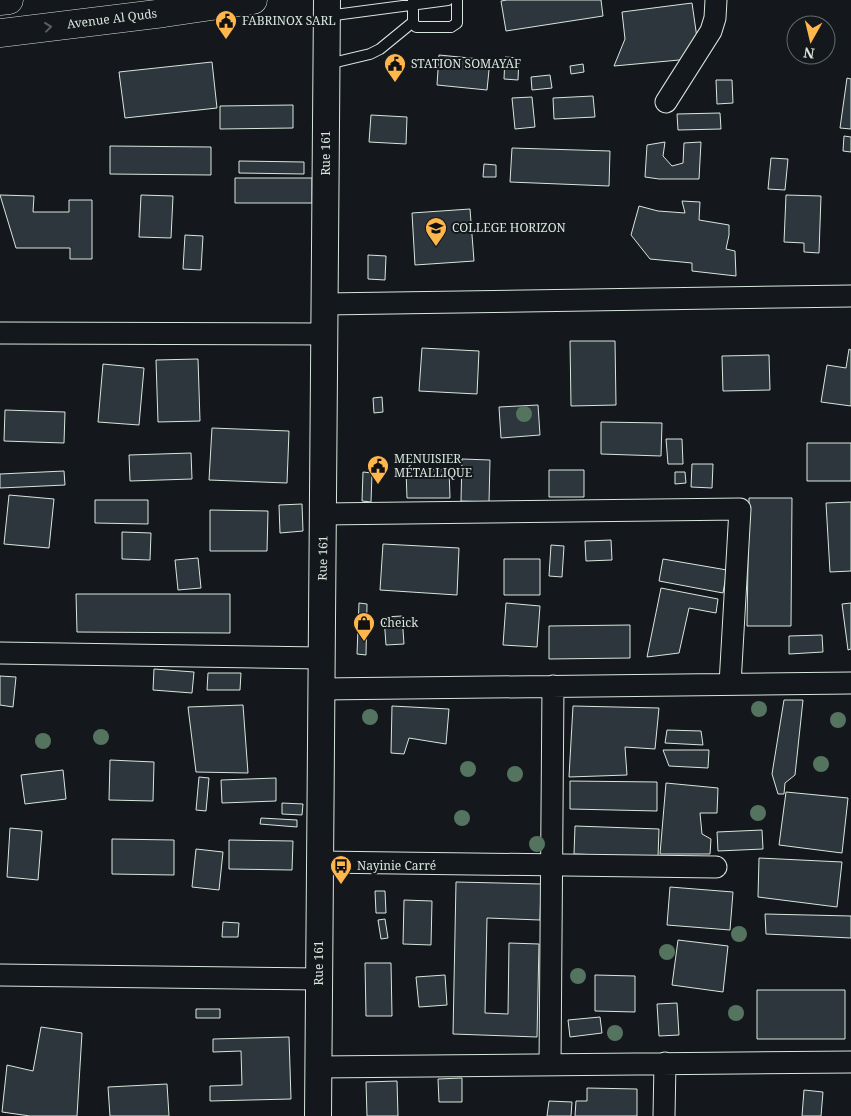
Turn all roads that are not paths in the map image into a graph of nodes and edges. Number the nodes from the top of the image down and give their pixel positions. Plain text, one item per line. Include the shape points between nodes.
1 (9, 0) edge
2 (253, 0) edge
3 (448, 0) edge
4 (457, 0) edge
5 (716, 0) edge
6 (0, 1) edge
7 (413, 2) edge
8 (327, 8) edge
9 (413, 22) junction
10 (0, 33) edge
11 (326, 64) junction
12 (666, 102) dead end
13 (851, 296) edge
14 (325, 304) junction
15 (0, 333) edge
16 (324, 334) junction
17 (323, 514) junction
18 (0, 653) edge
19 (322, 658) junction
20 (851, 683) edge
21 (730, 684) junction
22 (553, 686) junction
23 (322, 689) junction
24 (320, 862) junction
25 (552, 865) junction
26 (716, 867) dead end
27 (0, 975) edge
28 (319, 979) junction
29 (851, 1062) edge
30 (665, 1064) junction
31 (550, 1065) junction
32 (318, 1067) junction
33 (318, 1116) edge
34 (664, 1116) edge

1 - 6 main road
10 -> 2 main road, Avenue Al Quds
3 - 7 lane
4 - 9 lane via 457,23 451,27 416,27
5 - 12 street via 711,30
7 - 8 lane
7 - 9 lane
8 - 11 street, Rue 161
9 - 11 lane via 370,54
11 - 14 street, Rue 161
13 - 14 street
14 - 16 street, Rue 161
15 - 16 street
16 - 17 street, Rue 161
17 - 19 street, Rue 161
17 - 21 street via 740,509
18 - 19 street
19 - 23 street, Rue 161
20 - 21 street
21 - 22 street
22 - 23 street
22 - 25 street
23 - 24 street, Rue 161
24 - 25 street
24 - 28 street, Rue 161
25 - 26 street
25 - 31 street
27 - 28 street
28 - 32 street, Rue 161
29 - 30 street
30 - 31 street
30 - 34 street
31 - 32 street
32 - 33 street, Rue 161

